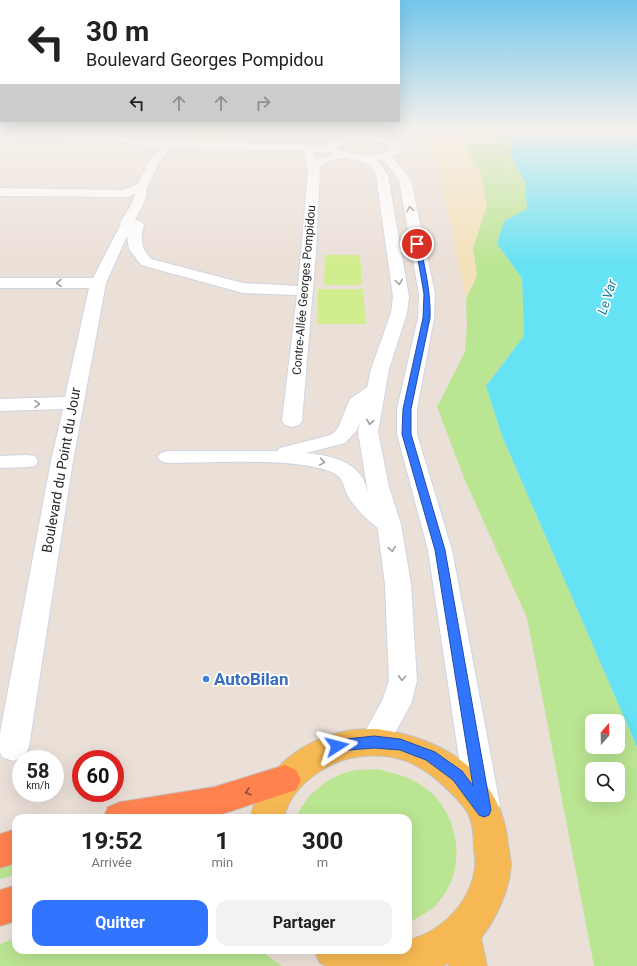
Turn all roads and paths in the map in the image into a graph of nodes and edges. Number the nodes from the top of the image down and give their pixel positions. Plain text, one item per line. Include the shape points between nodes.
1 (148, 174) edge
2 (314, 174) edge
3 (381, 174) edge
4 (402, 174) edge
5 (0, 192) edge
6 (133, 194) junction
7 (126, 222) junction
8 (0, 283) edge
9 (98, 283) junction
10 (304, 291) junction
11 (376, 390) junction
12 (73, 403) junction
13 (0, 405) edge
14 (292, 421) dead end
15 (269, 456) junction
16 (168, 457) dead end
17 (27, 461) dead end
18 (0, 462) edge
19 (388, 524) junction
20 (374, 742) junction
21 (13, 746) dead end
22 (285, 780) junction
23 (484, 810) junction
24 (144, 814) edge
25 (268, 814) edge
26 (12, 847) edge
27 (0, 851) edge
28 (12, 904) edge
29 (0, 908) edge
30 (464, 949) edge
31 (355, 959) edge

1 - 6 street, Boulevard du Point du Jour via 143,186
2 - 10 street, Contre-Allée Georges Pompidou
3 -> 11 street via 401,297 399,313 380,368
23 -> 4 street via 440,550 407,434 407,409 426,318 427,294
5 - 6 street
6 - 7 street, Boulevard du Point du Jour
7 - 9 street, Boulevard du Point du Jour
7 - 10 street via 137,226 133,238 137,252 146,262 242,288
9 -> 8 street
9 - 12 street, Boulevard du Point du Jour
10 - 14 street, Contre-Allée Georges Pompidou
11 - 15 street via 357,403 347,430 338,439
11 -> 19 street via 368,432
13 -> 12 street
12 - 21 street, Boulevard du Point du Jour
15 - 16 street
15 -> 19 street via 327,462 344,470 355,481 360,497
17 - 18 street
19 -> 20 street via 398,584 403,681 396,704
20 - 22 main road via 337,746 308,759
20 - 23 main road via 400,744 430,756 457,776
22 -> 24 highway via 214,802
22 - 25 main road
23 - 30 main road via 490,833 493,867 484,901
26 - 27 highway
28 - 29 highway
30 - 31 main road via 433,952 394,962

